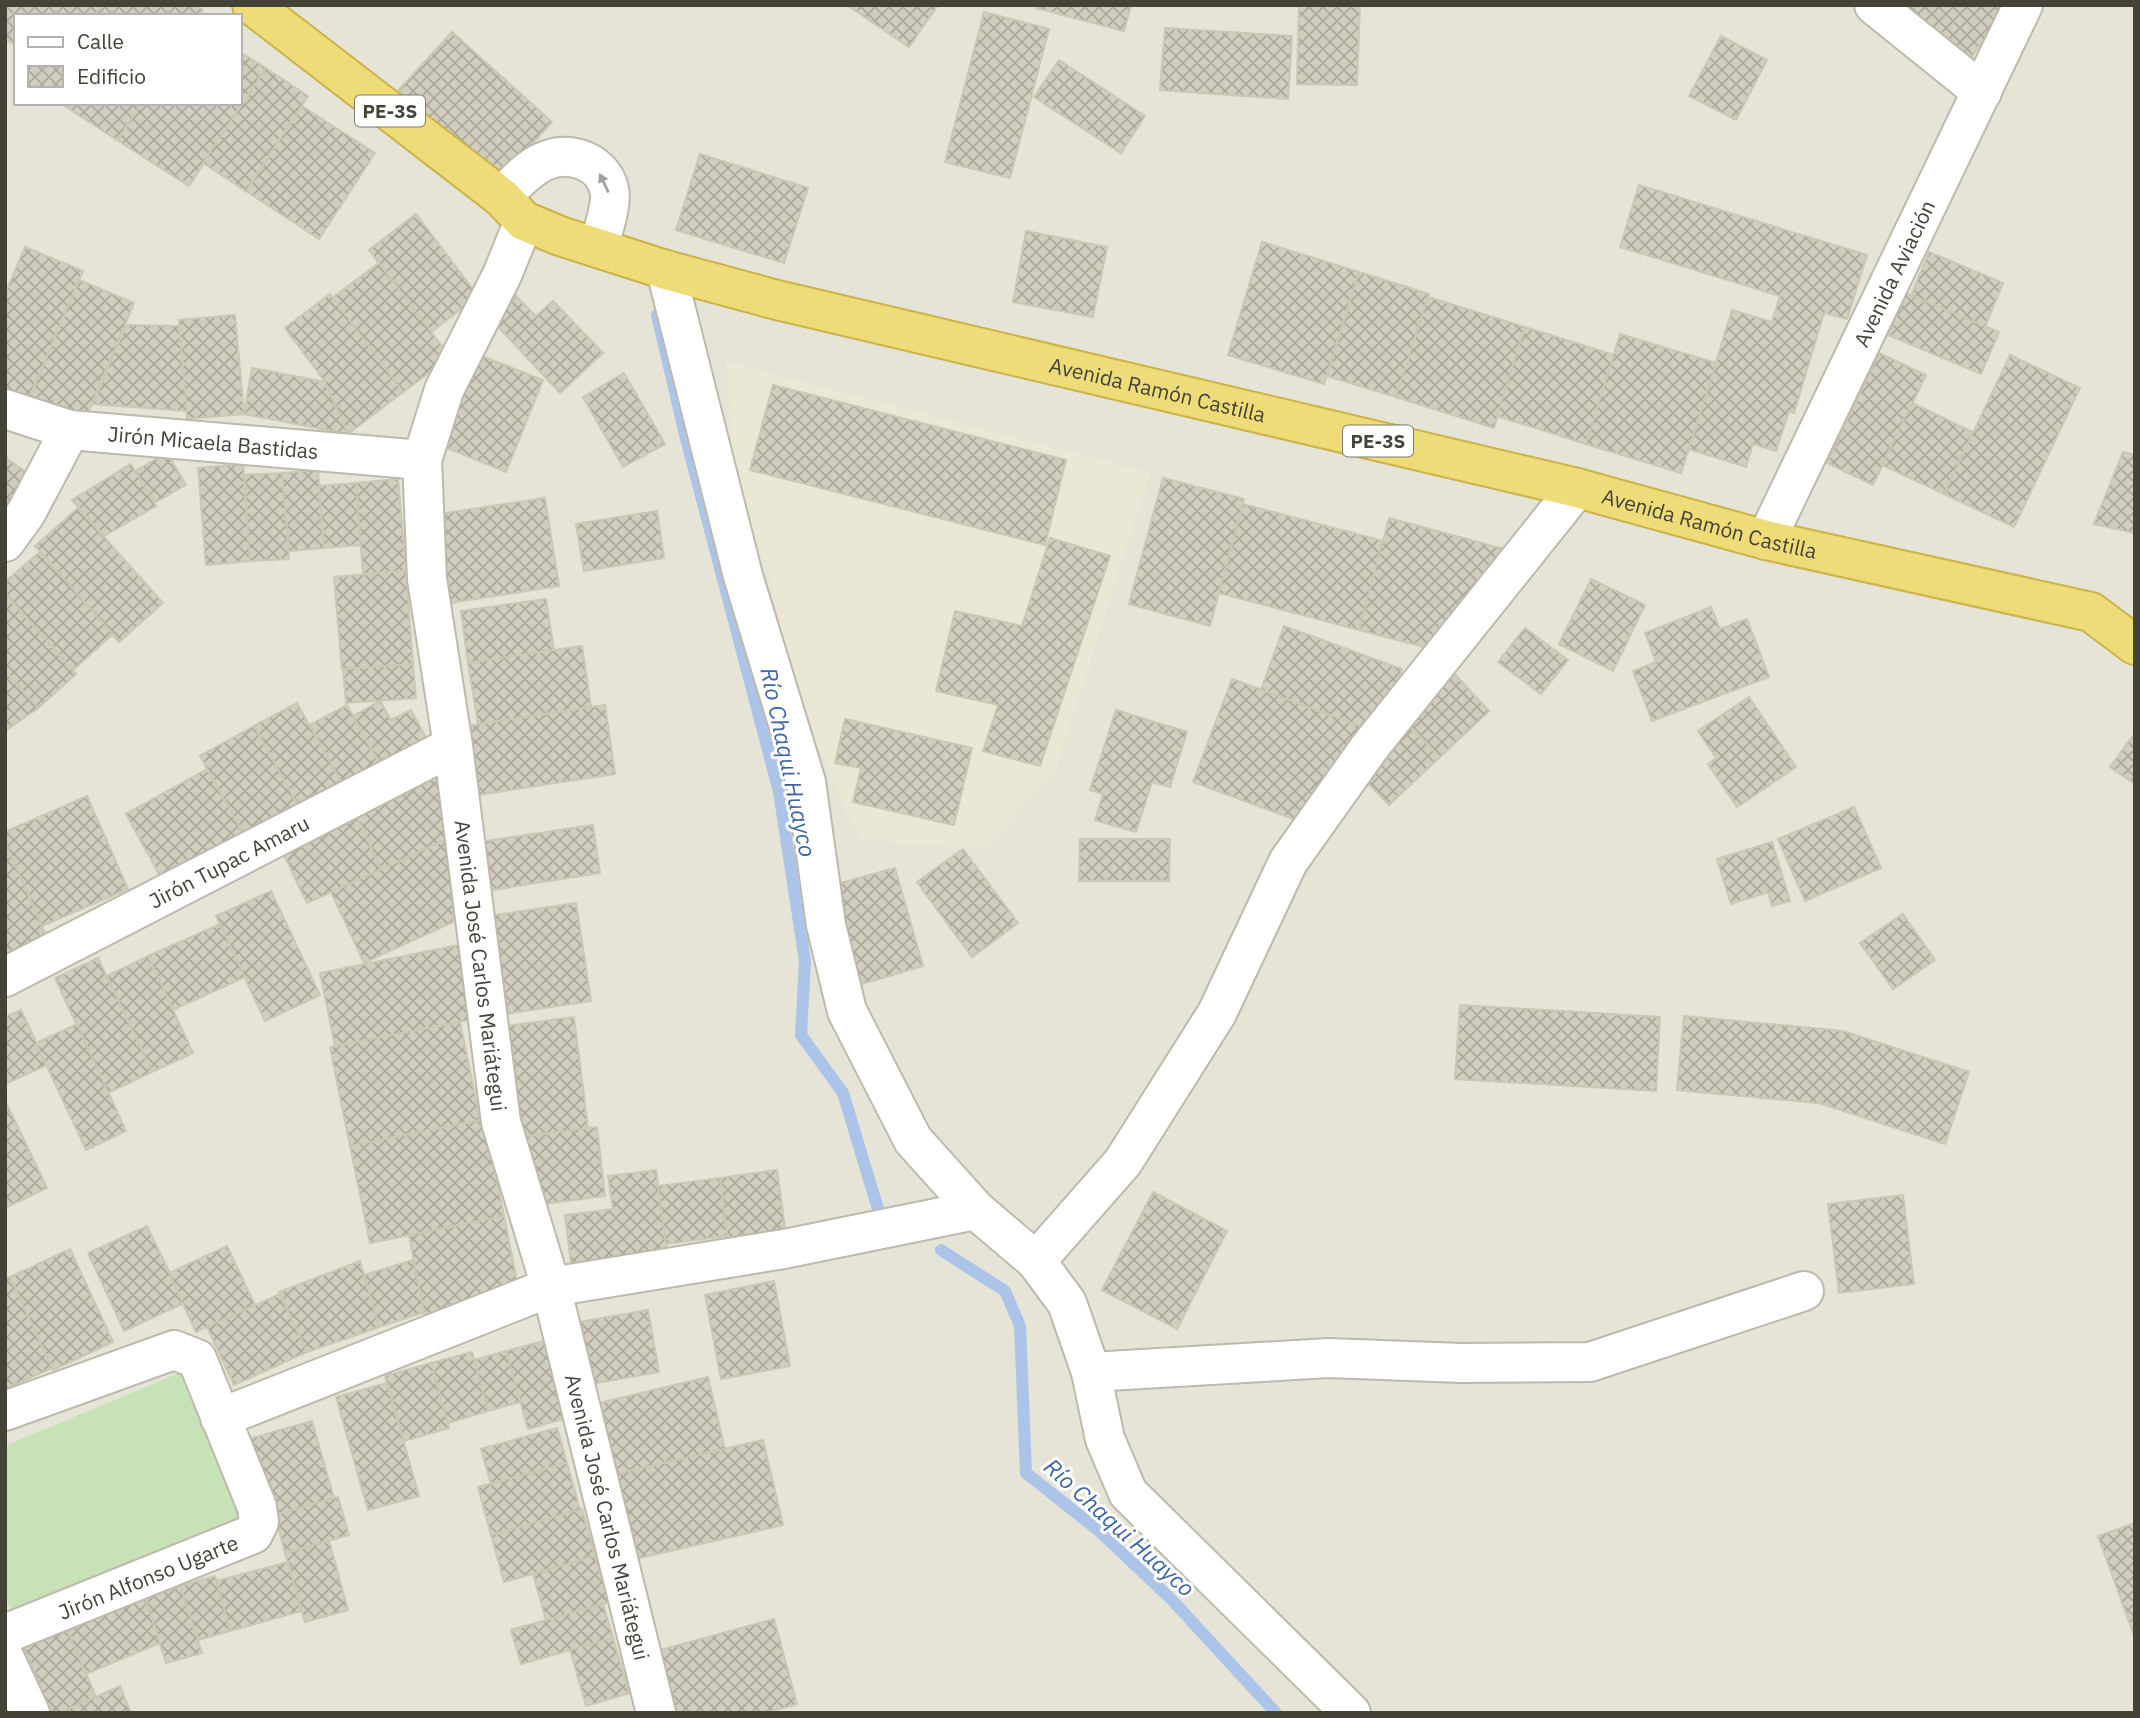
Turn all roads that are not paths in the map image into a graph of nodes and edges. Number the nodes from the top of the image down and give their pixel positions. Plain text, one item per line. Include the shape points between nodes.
1 (252, 5) edge
2 (1874, 5) edge
3 (2023, 5) edge
4 (1982, 92) junction
5 (513, 209) junction
6 (598, 248) junction
7 (666, 270) junction
8 (5, 409) edge
9 (70, 430) junction
10 (422, 460) junction
11 (1577, 488) junction
12 (1766, 540) junction
13 (5, 542) edge
14 (2091, 611) junction
15 (2135, 618) edge
16 (2135, 645) edge
17 (453, 746) junction
18 (5, 977) edge
19 (976, 1210) junction
20 (1036, 1261) junction
21 (551, 1287) junction
22 (1804, 1291) dead end
23 (1091, 1372) junction
24 (5, 1411) edge
25 (220, 1418) junction
26 (5, 1634) edge
27 (5, 1659) edge
28 (30, 1713) edge
29 (656, 1713) edge
30 (1352, 1713) edge

1 - 5 highway, Avenida Ramón Castilla / PE-3S
2 - 4 street
3 - 4 street, Avenida Aviación
4 - 12 street, Avenida Aviación
5 - 6 highway, Avenida Ramón Castilla / PE-3S
6 -> 5 street via 610,190 596,166 572,156 541,162 523,174
5 - 10 street, Avenida José Carlos Mariátegui via 502,275 443,390
6 - 7 highway, Avenida Ramón Castilla / PE-3S
7 - 11 highway, Avenida Ramón Castilla / PE-3S
7 - 19 street via 743,576 806,782 826,925 847,1011 913,1140
8 - 9 street, Jirón Micaela Bastidas
9 - 10 street, Jirón Micaela Bastidas
9 - 13 street via 26,513
10 - 17 street, Avenida José Carlos Mariátegui via 427,579
11 - 12 highway, Avenida Ramón Castilla / PE-3S
11 - 20 street via 1370,748 1288,862 1217,1013 1123,1163
12 - 14 highway, Avenida Ramón Castilla / PE-3S
14 - 15 street, Avenida Ramón Castilla
14 - 16 highway, PE-3S
17 - 18 street, Jirón Tupac Amaru
17 - 21 street, Avenida José Carlos Mariátegui via 500,1122
19 - 20 street
19 - 21 street via 784,1249
20 - 23 street via 1067,1303
21 - 25 street
21 - 29 street, Avenida José Carlos Mariátegui
22 - 23 street via 1590,1362 1329,1358
23 - 30 street via 1105,1439 1128,1493
24 - 25 street, Jirón Alfonso Ugarte via 174,1350 197,1359
25 - 26 street, Jirón Alfonso Ugarte via 257,1507 259,1522 253,1534
27 - 28 street

